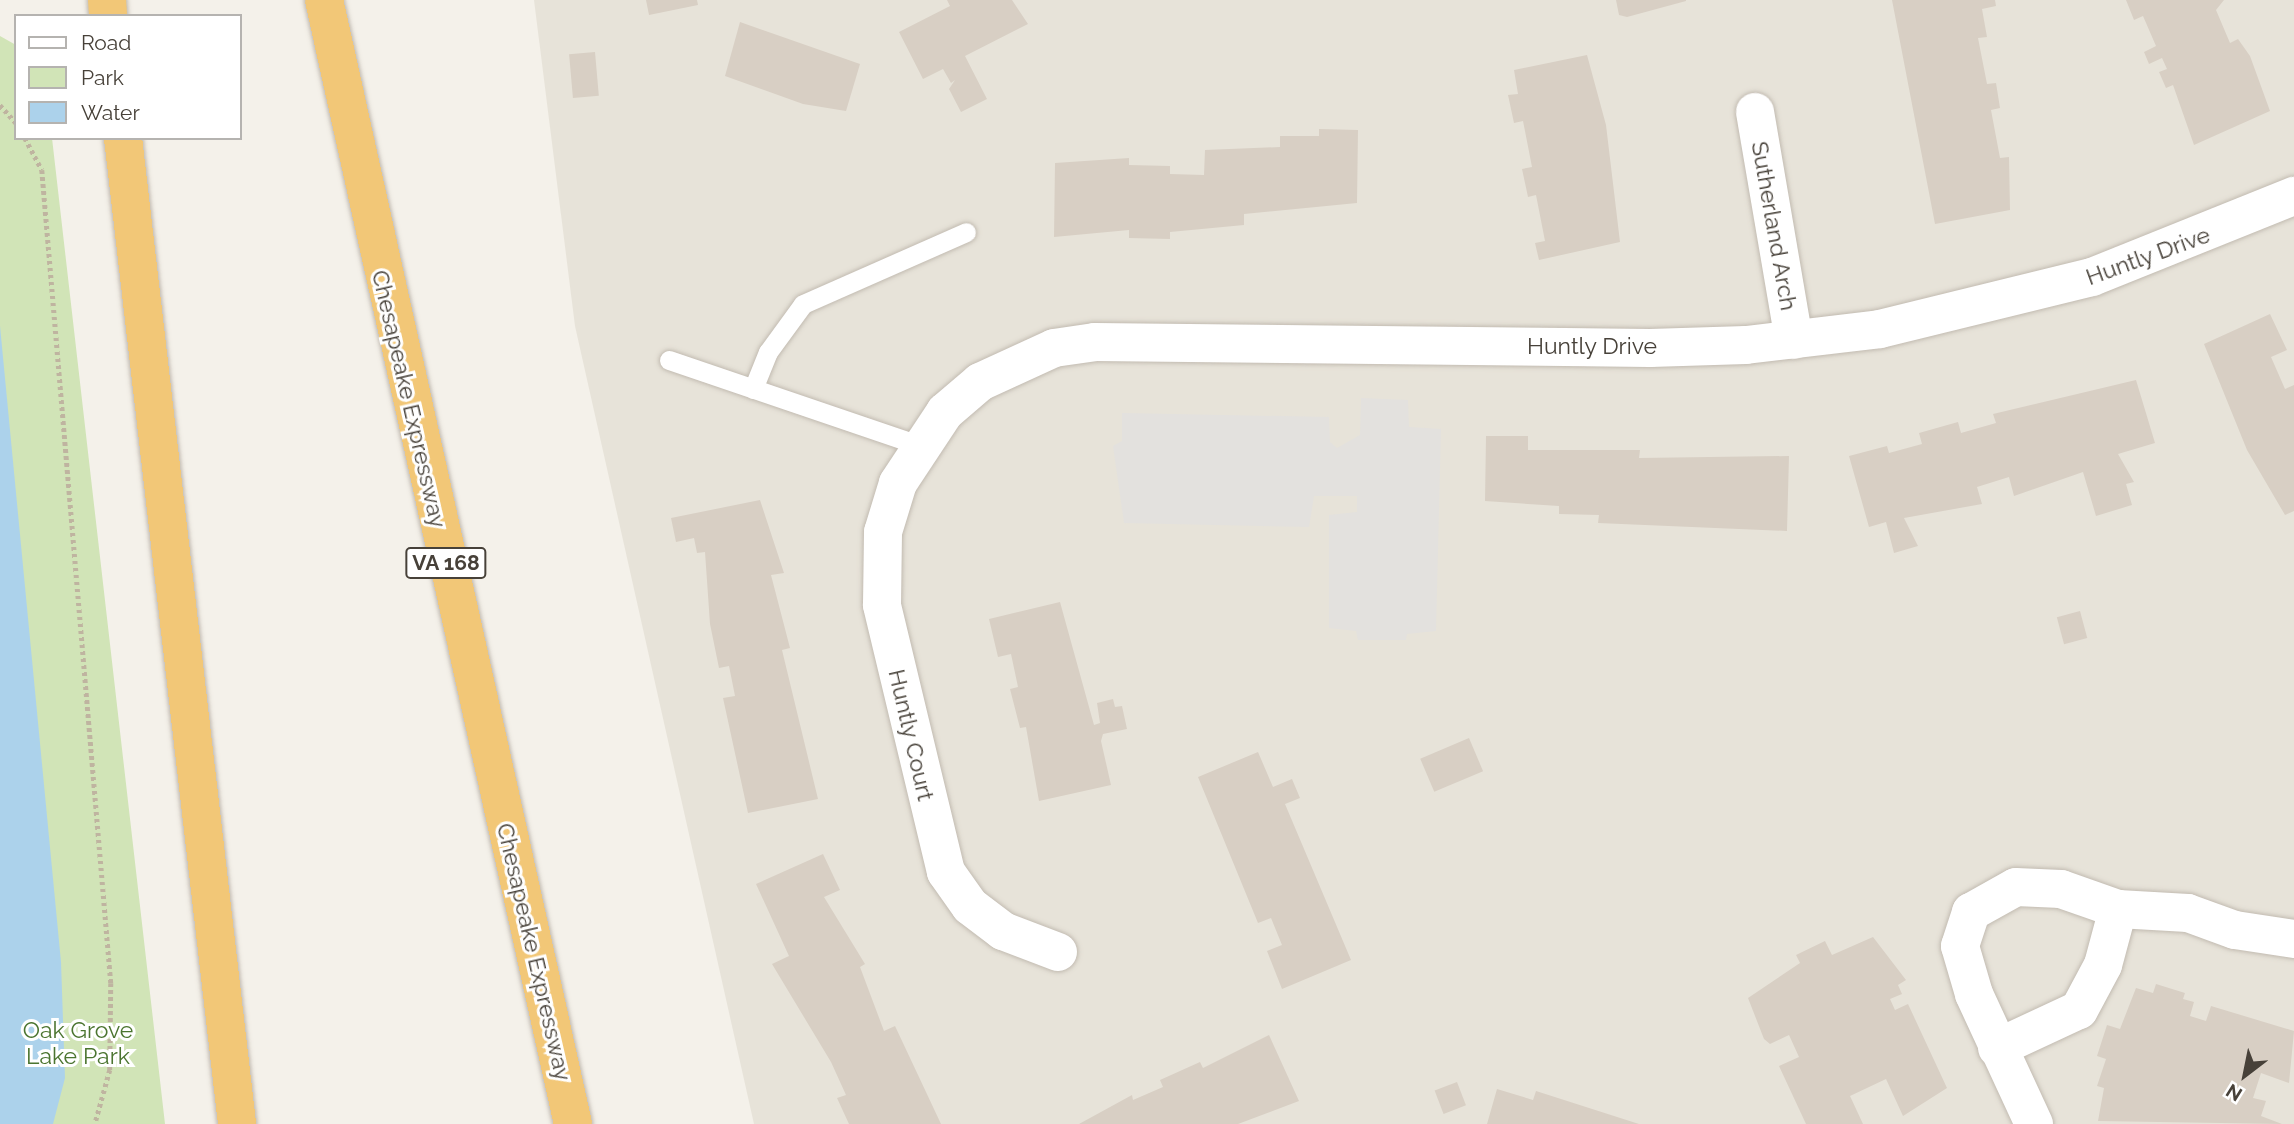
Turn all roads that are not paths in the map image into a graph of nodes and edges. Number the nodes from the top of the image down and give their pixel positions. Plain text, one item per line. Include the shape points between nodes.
1 (324, 0) edge
2 (1755, 112) dead end
3 (123, 140) edge
4 (2294, 196) edge
5 (966, 232) dead end
6 (1794, 340) junction
7 (669, 360) dead end
8 (753, 389) junction
9 (915, 452) junction
10 (2118, 909) junction
11 (2294, 939) edge
12 (1058, 952) dead end
13 (1997, 1048) junction
14 (237, 1124) edge
15 (573, 1124) edge
16 (2034, 1124) edge

1 - 15 highway, Chesapeake Expressway / VA 168
2 - 6 street, Sutherland Arch
3 - 14 highway
4 - 6 street, Huntly Drive via 2092,278 1983,308
5 - 8 lane via 803,304 768,352
6 - 9 street, Huntly Drive via 1650,348 1095,342 1054,348 980,382
7 - 8 lane
8 - 9 lane
9 - 12 street, Huntly Court via 883,532 882,605 934,839 970,906 1003,931
10 - 11 street via 2188,914 2235,930
10 - 13 street via 2103,965 2079,1010
10 - 13 street via 2061,889 2016,887 1971,912 1960,946
13 - 16 street

